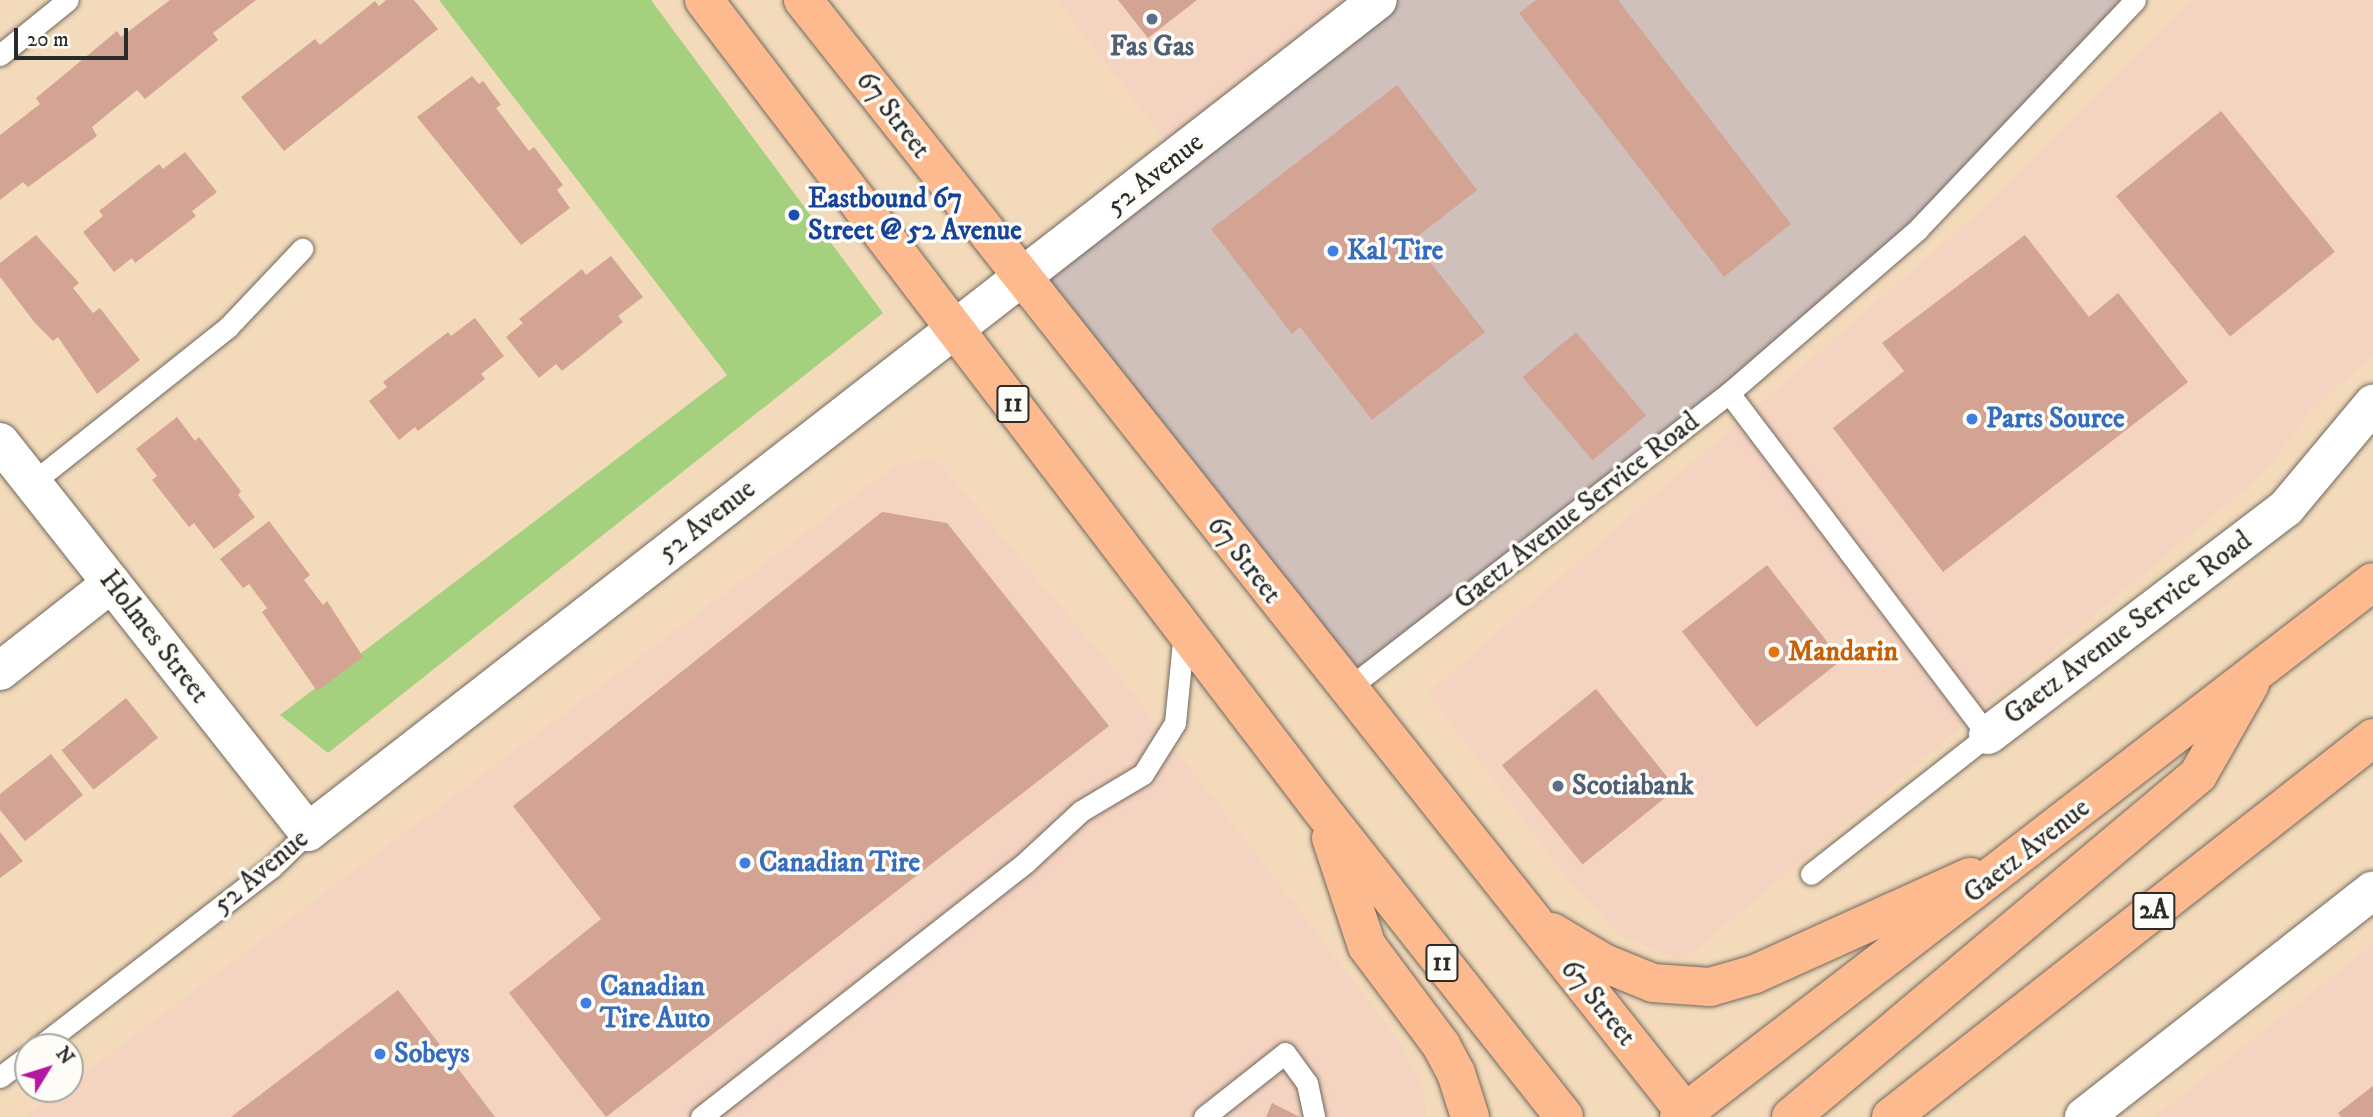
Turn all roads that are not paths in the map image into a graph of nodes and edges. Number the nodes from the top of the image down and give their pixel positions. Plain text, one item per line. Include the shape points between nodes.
1 (68, 0) edge
2 (705, 0) edge
3 (803, 0) edge
4 (1378, 0) edge
5 (2135, 0) edge
6 (0, 55) edge
7 (302, 249) dead end
8 (1020, 279) junction
9 (956, 329) junction
10 (1729, 393) junction
11 (2373, 404) edge
12 (0, 442) edge
13 (32, 483) junction
14 (2373, 582) edge
15 (112, 583) junction
16 (1184, 629) junction
17 (2259, 667) junction
18 (0, 671) edge
19 (1346, 690) junction
20 (1988, 735) junction
21 (2373, 738) edge
22 (1321, 809) junction
23 (308, 832) junction
24 (2030, 850) junction
25 (1811, 874) dead end
26 (2373, 890) edge
27 (1529, 917) junction
28 (57, 1033) edge
29 (1935, 1084) junction
30 (1684, 1116) edge
31 (701, 1117) edge
32 (1203, 1117) edge
33 (1314, 1117) edge
34 (1470, 1117) edge
35 (1564, 1117) edge
36 (1791, 1117) edge
37 (1891, 1117) edge
38 (1917, 1117) edge
39 (2084, 1117) edge

1 - 6 lane
2 - 9 main road, 11
3 - 8 main road, 67 Street
4 - 8 street, 52 Avenue
5 - 10 lane via 1918,229
7 - 13 lane via 228,327
8 - 9 street, 52 Avenue
8 - 19 main road, 67 Street
9 - 16 main road, 11
9 - 23 street, 52 Avenue
10 - 19 lane, Gaetz Avenue Service Road
10 - 20 lane, Gaetz Avenue Service Road
11 - 20 street, Gaetz Avenue Service Road via 2286,508
12 - 13 street, Holmes Street
13 - 15 street, Holmes Street
14 - 17 main road, Gaetz Avenue
15 - 18 street
15 - 23 street, Holmes Street
16 - 22 main road, 11
16 - 31 lane via 1175,723 1157,758 1125,789 1081,811 1026,862
17 - 24 main road, Gaetz Avenue
17 - 36 main road via 2198,775
19 - 27 main road, 67 Street
20 - 25 lane
21 - 29 main road, 2A
22 - 34 main road via 1367,946 1441,1045
22 - 35 main road, 11
23 - 28 lane, 52 Avenue via 271,868
24 - 27 main road via 1789,960 1710,987 1653,983 1629,975
24 - 30 main road, Gaetz Avenue
26 - 39 street
27 - 30 main road, 67 Street
29 - 37 main road, 2A
29 - 38 main road
32 - 33 lane via 1285,1053 1307,1083

